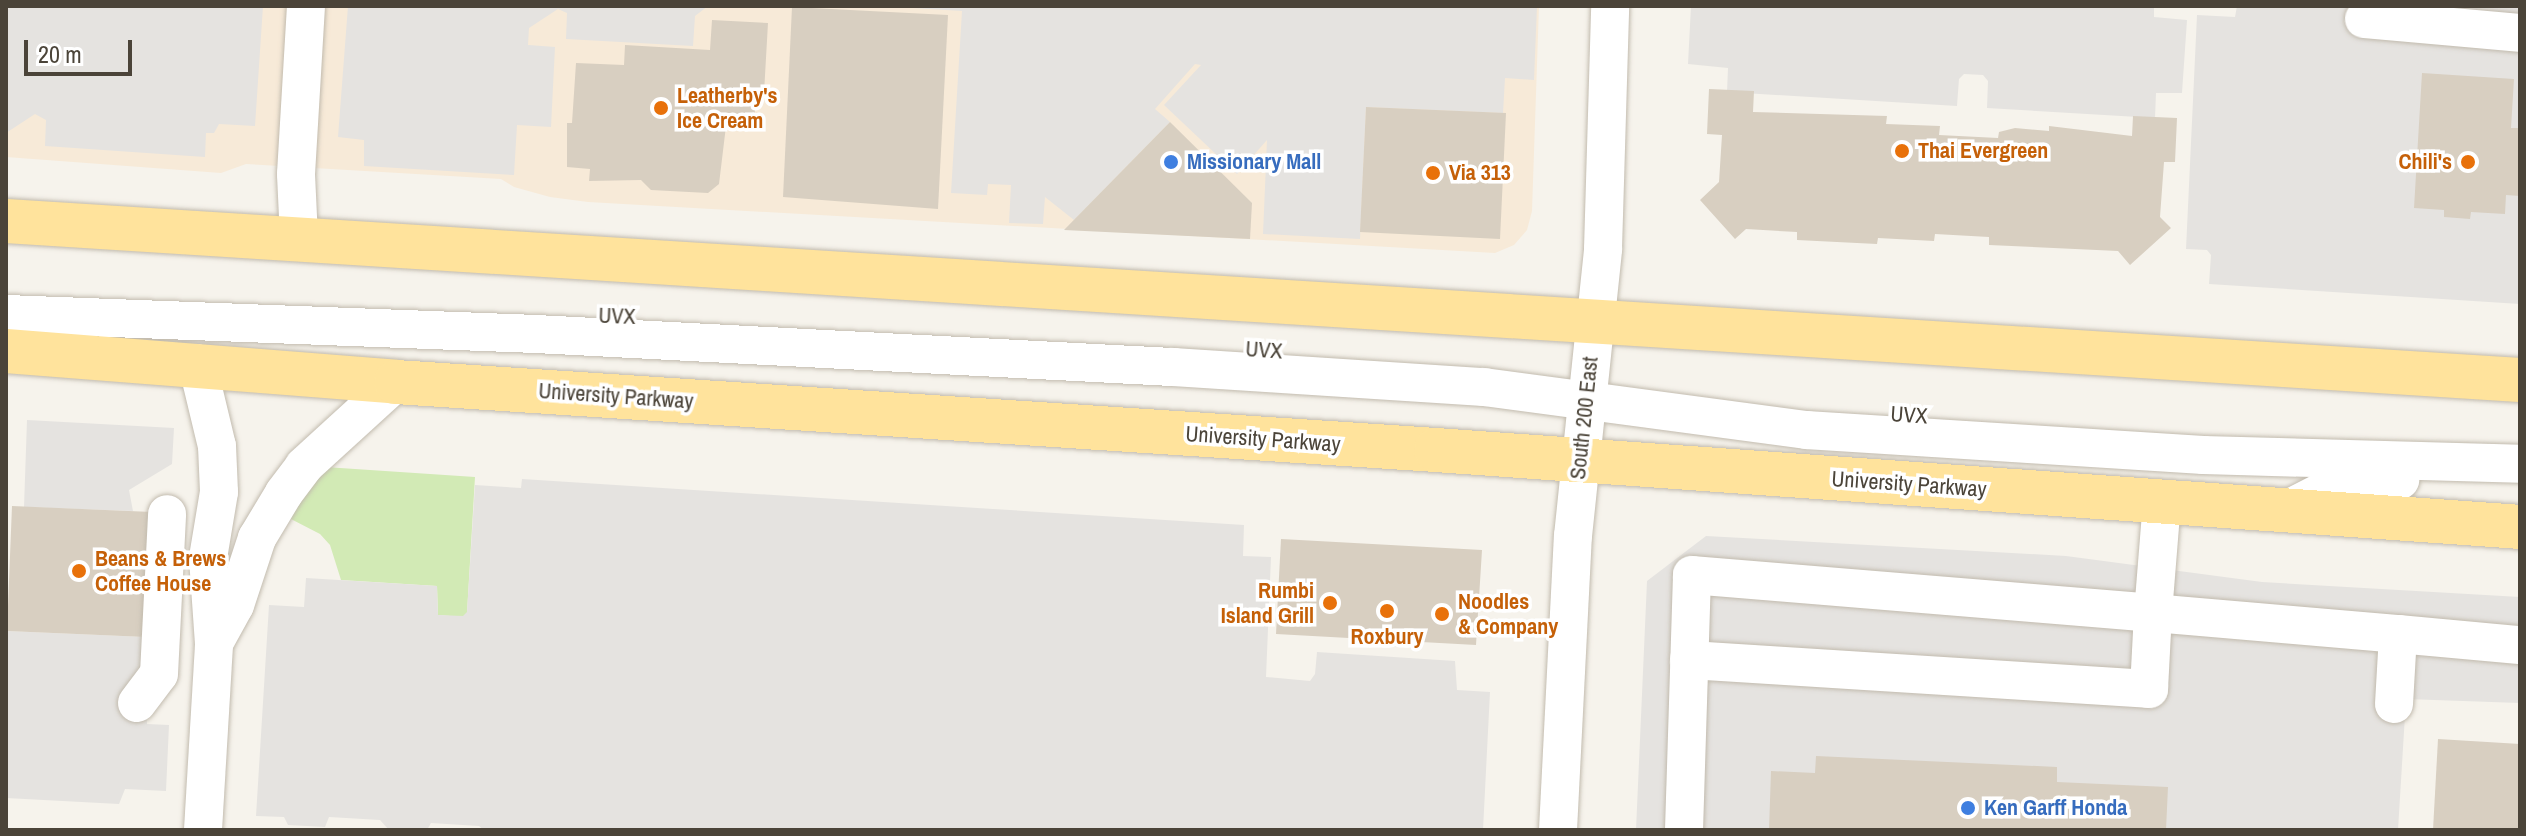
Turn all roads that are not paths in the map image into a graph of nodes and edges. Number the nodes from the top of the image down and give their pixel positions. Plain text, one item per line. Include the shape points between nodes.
1 (306, 6) edge
2 (1610, 6) edge
3 (2364, 19) dead end
4 (2520, 33) edge
5 (6, 221) edge
6 (299, 238) junction
7 (6, 289) edge
8 (6, 314) edge
9 (1595, 324) junction
10 (6, 351) edge
11 (197, 363) junction
12 (2520, 380) edge
13 (396, 382) junction
14 (1586, 391) junction
15 (2520, 441) edge
16 (1580, 461) junction
17 (2520, 464) edge
18 (2520, 484) edge
19 (2162, 501) junction
20 (2288, 509) junction
21 (167, 514) dead end
22 (2520, 527) edge
23 (2153, 613) junction
24 (2398, 634) junction
25 (214, 643) junction
26 (2520, 645) edge
27 (1689, 660) junction
28 (137, 703) dead end
29 (2394, 704) dead end
30 (203, 830) edge
31 (1558, 830) edge
32 (1684, 830) edge

1 - 6 street via 296,174
2 - 9 street, South 200 East via 1603,249
3 - 4 street
5 - 6 main road
6 - 9 main road
7 - 14 street, UVX via 980,333 1387,358
8 - 14 street via 910,351
9 - 12 main road
9 - 14 street, South 200 East
10 - 11 main road, University Parkway
11 - 13 main road, University Parkway
11 - 25 street via 217,446 219,492 208,558
13 - 16 main road, University Parkway
13 - 25 street via 312,458 284,493 257,538 235,605
14 - 15 street, UVX via 2243,435
14 - 16 street, South 200 East
14 - 17 street via 1736,423 1882,435 2203,455
16 - 19 main road, University Parkway
16 - 31 street, South 200 East
18 - 20 street via 2397,480 2325,490
19 - 20 main road, University Parkway
19 - 23 street
20 - 22 main road, University Parkway
21 - 28 street via 159,674
23 - 24 street
23 - 27 street via 2149,689
23 - 27 street via 1692,575
24 - 26 street
24 - 29 street
25 - 30 street
27 - 32 street

